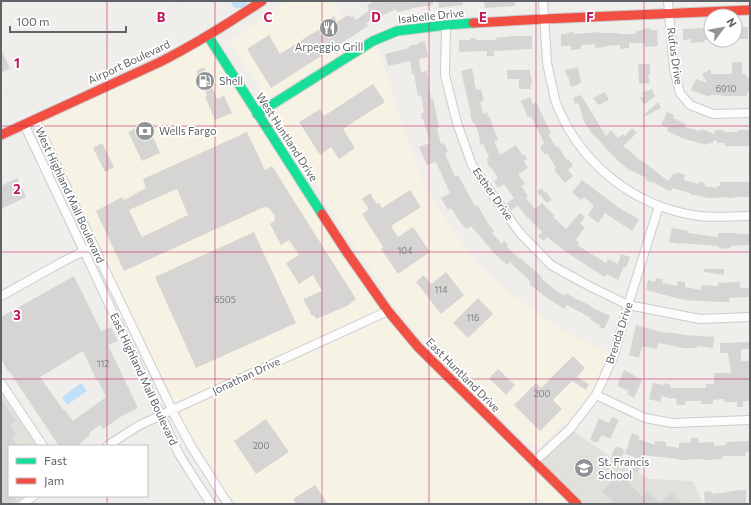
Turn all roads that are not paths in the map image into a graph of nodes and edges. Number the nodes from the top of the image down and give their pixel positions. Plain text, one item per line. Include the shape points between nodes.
1 (262, 1) edge
2 (543, 1) edge
3 (668, 1) edge
4 (750, 10) edge
5 (669, 14) junction
6 (544, 19) junction
7 (446, 25) junction
8 (208, 36) junction
9 (750, 113) edge
10 (258, 114) junction
11 (35, 119) junction
12 (24, 124) junction
13 (1, 135) edge
14 (659, 206) junction
15 (750, 216) edge
16 (95, 246) junction
17 (84, 251) junction
18 (346, 251) joint
19 (105, 270) joint
20 (1, 296) edge
21 (628, 305) junction
22 (388, 311) junction
23 (750, 317) edge
24 (1, 383) edge
25 (596, 395) junction
26 (172, 410) junction
27 (161, 415) junction
28 (750, 420) edge
29 (42, 445) edge
30 (109, 445) edge
31 (534, 462) junction
32 (33, 497) edge
33 (23, 504) edge
34 (211, 504) edge
35 (228, 504) edge
36 (577, 504) edge

1 - 8 street, Airport Boulevard
2 - 6 street
3 - 5 street, Rufus Drive
4 - 5 street, Isabelle Drive
5 - 6 street, Isabelle Drive
5 - 9 street, Rufus Drive via 674,69 680,93 690,105 712,114
6 - 7 street, Isabelle Drive
6 - 14 street via 548,67 555,99 577,143 612,180
7 - 10 street, Isabelle Drive via 397,31 376,39
7 - 21 street, Esther Drive via 445,74 457,124 472,165 520,233 551,265
8 - 10 street, West Huntland Drive
8 - 11 street, Airport Boulevard via 160,62
10 - 18 street, West Huntland Drive
11 - 12 street, Airport Boulevard
11 - 16 street, West Highland Mall Boulevard
12 - 13 street, Airport Boulevard
12 - 17 street, West Highland Mall Boulevard
14 - 15 street via 700,216
14 - 21 street, Brenda Drive
16 - 17 street
16 - 19 street, West Highland Mall Boulevard
17 - 20 street
17 - 27 street, East Highland Mall Boulevard
18 - 22 street, East Huntland Drive
19 - 26 street, East Highland Mall Boulevard
21 - 23 street, Esther Drive via 700,319
21 - 25 street, Brenda Drive via 614,355
22 - 26 street, Jonathan Drive
22 - 31 street, East Huntland Drive via 418,347
24 - 29 street
25 - 28 street via 645,418 672,423
25 - 31 street, Brenda Drive via 570,429
26 - 27 street, Jonathan Drive
26 - 35 street, East Highland Mall Boulevard via 191,446
27 - 30 street, Jonathan Drive
27 - 34 street, East Highland Mall Boulevard via 179,454
31 - 36 street, East Huntland Drive
32 - 33 street

